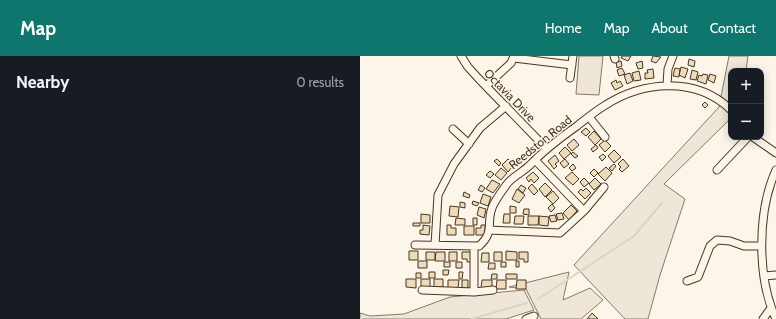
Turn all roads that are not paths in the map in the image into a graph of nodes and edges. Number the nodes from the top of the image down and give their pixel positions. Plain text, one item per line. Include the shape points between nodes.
1 (461, 56) edge
2 (573, 56) edge
3 (673, 56) edge
4 (514, 57) edge
5 (572, 65) junction
6 (570, 78) dead end
7 (667, 85) junction
8 (486, 86) junction
9 (506, 106) junction
10 (728, 108) edge
11 (589, 117) junction
12 (453, 129) dead end
13 (605, 137) dead end
14 (745, 140) edge
15 (757, 140) edge
16 (469, 144) junction
17 (546, 148) junction
18 (776, 153) edge
19 (535, 160) junction
20 (717, 170) dead end
21 (776, 170) edge
22 (604, 187) dead end
23 (584, 211) junction
24 (489, 230) junction
25 (415, 245) dead end
26 (435, 245) junction
27 (474, 246) junction
28 (761, 246) junction
29 (776, 275) edge
30 (764, 276) junction
31 (687, 282) dead end
32 (422, 290) dead end
33 (493, 290) dead end
34 (474, 292) junction
35 (771, 308) junction
36 (534, 316) dead end
37 (526, 319) edge
38 (763, 319) edge
39 (776, 319) edge

1 - 8 street, Octavia Drive
2 - 5 street
3 - 7 street via 668,69
4 - 5 street
4 - 8 street via 511,63
5 - 6 street
7 - 10 street, Reedston Road via 703,92
7 - 11 street, Reedston Road via 645,88 623,97
8 - 9 street, Octavia Drive
9 - 16 street via 480,128
9 - 17 street, Octavia Drive
11 - 13 street
11 - 17 street, Reedston Road
12 - 16 street
14 - 20 street
15 - 18 street
16 - 26 street via 454,164 438,195
17 - 19 street, Reedston Road
19 - 23 street
19 - 24 street, Reedston Road via 508,183 492,208
21 - 28 street via 766,198
22 - 23 street
23 - 24 street via 560,233
24 - 27 street, Reedston Road via 486,240 479,246
25 - 26 street
26 - 27 street
27 - 34 street
28 - 30 street
28 - 31 street via 744,246 718,240 710,246 698,278
29 - 30 street
30 - 35 street
32 - 34 street
33 - 34 street
35 - 38 street
35 - 39 street
36 - 37 street

